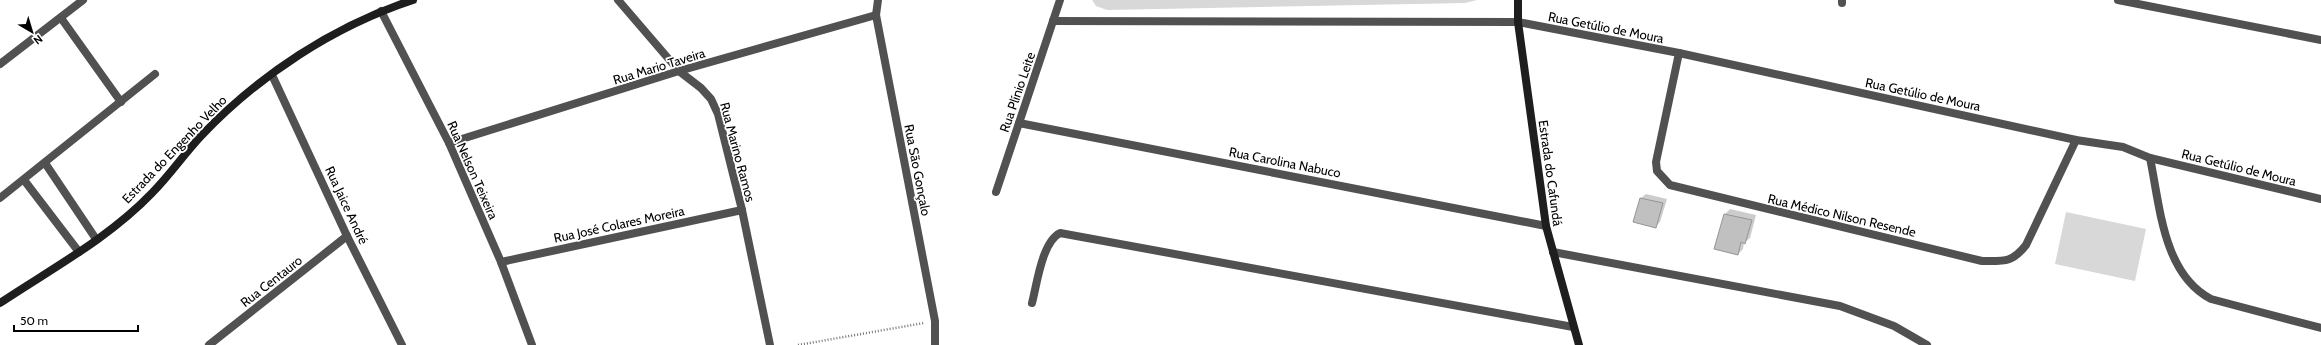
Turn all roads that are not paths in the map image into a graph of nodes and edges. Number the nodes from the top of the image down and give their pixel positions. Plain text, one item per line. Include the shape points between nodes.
1 (83, 0) edge
2 (413, 0) edge
3 (618, 0) edge
4 (878, 0) edge
5 (1060, 0) edge
6 (1518, 0) edge
7 (2118, 0) edge
8 (381, 10) junction
9 (876, 15) junction
10 (60, 18) junction
11 (1053, 21) junction
12 (1518, 22) junction
13 (2321, 40) edge
14 (1679, 53) junction
15 (0, 64) edge
16 (678, 71) junction
17 (155, 74) dead end
18 (272, 75) junction
19 (121, 102) junction
20 (1019, 123) junction
21 (2076, 140) junction
22 (449, 143) junction
23 (2150, 158) junction
24 (45, 163) junction
25 (24, 180) junction
26 (996, 192) dead end
27 (0, 198) edge
28 (2321, 199) edge
29 (742, 210) junction
30 (1546, 226) junction
31 (347, 236) junction
32 (96, 239) junction
33 (79, 252) junction
34 (1553, 252) junction
35 (501, 262) junction
36 (0, 303) edge
37 (1032, 303) dead end
38 (1573, 327) junction
39 (2321, 328) edge
40 (209, 345) edge
41 (402, 345) edge
42 (532, 345) edge
43 (770, 345) edge
44 (935, 345) edge
45 (1579, 345) edge
46 (1927, 345) edge

1 - 10 street
2 - 8 street, Estrada do Engenho Velho
3 - 16 street, Rua Marino Ramos
4 - 9 street, Rua São Gonçalo
5 - 11 street, Rua Plínio Leite
6 - 12 street, Estrada do Cafundá
7 - 13 street
8 - 18 street, Estrada do Engenho Velho via 305,50
8 - 22 street, Rua Nelson Teixeira
9 - 16 street, Rua Mario Taveira
9 - 44 street, Rua São Gonçalo via 935,321
10 - 15 street
10 - 19 street
11 - 12 street, Rua Getúlio de Moura
11 - 20 street, Rua Plínio Leite
12 - 14 street, Rua Getúlio de Moura
12 - 30 street, Estrada do Cafundá
14 - 21 street, Rua Getúlio de Moura
14 - 21 street, Rua Médico Nilson Resende via 1656,162 1657,171 1670,185 1982,261 2005,261 2018,256 2026,245
16 - 22 street, Rua Mario Taveira
16 - 29 street, Rua Marino Ramos via 712,99
17 - 19 street
18 - 31 street, Rua Jaice André
18 - 32 street, Estrada do Engenho Velho via 230,108 201,136 152,193
19 - 24 street
20 - 26 street, Rua Plínio Leite
20 - 30 street, Rua Carolina Nabuco
21 - 23 street, Rua Getúlio de Moura via 2108,144
22 - 35 street, Rua Nelson Teixeira
23 - 28 street, Rua Getúlio de Moura
23 - 39 street via 2171,254 2185,279 2199,293 2211,299
24 - 25 street
24 - 32 street
25 - 27 street
25 - 33 street
29 - 35 street, Rua José Colares Moreira
29 - 43 street, Rua Marino Ramos
30 - 34 street, Estrada do Cafundá
31 - 40 street, Rua Centauro
31 - 41 street, Rua Jaice André
32 - 33 street, Estrada do Engenho Velho
33 - 36 street, Estrada do Engenho Velho
34 - 38 street, Estrada do Cafundá
34 - 46 street via 1840,306 1894,326
35 - 42 street, Rua Nelson Teixeira
37 - 38 street via 1047,245 1060,233
38 - 45 street, Estrada do Cafundá

